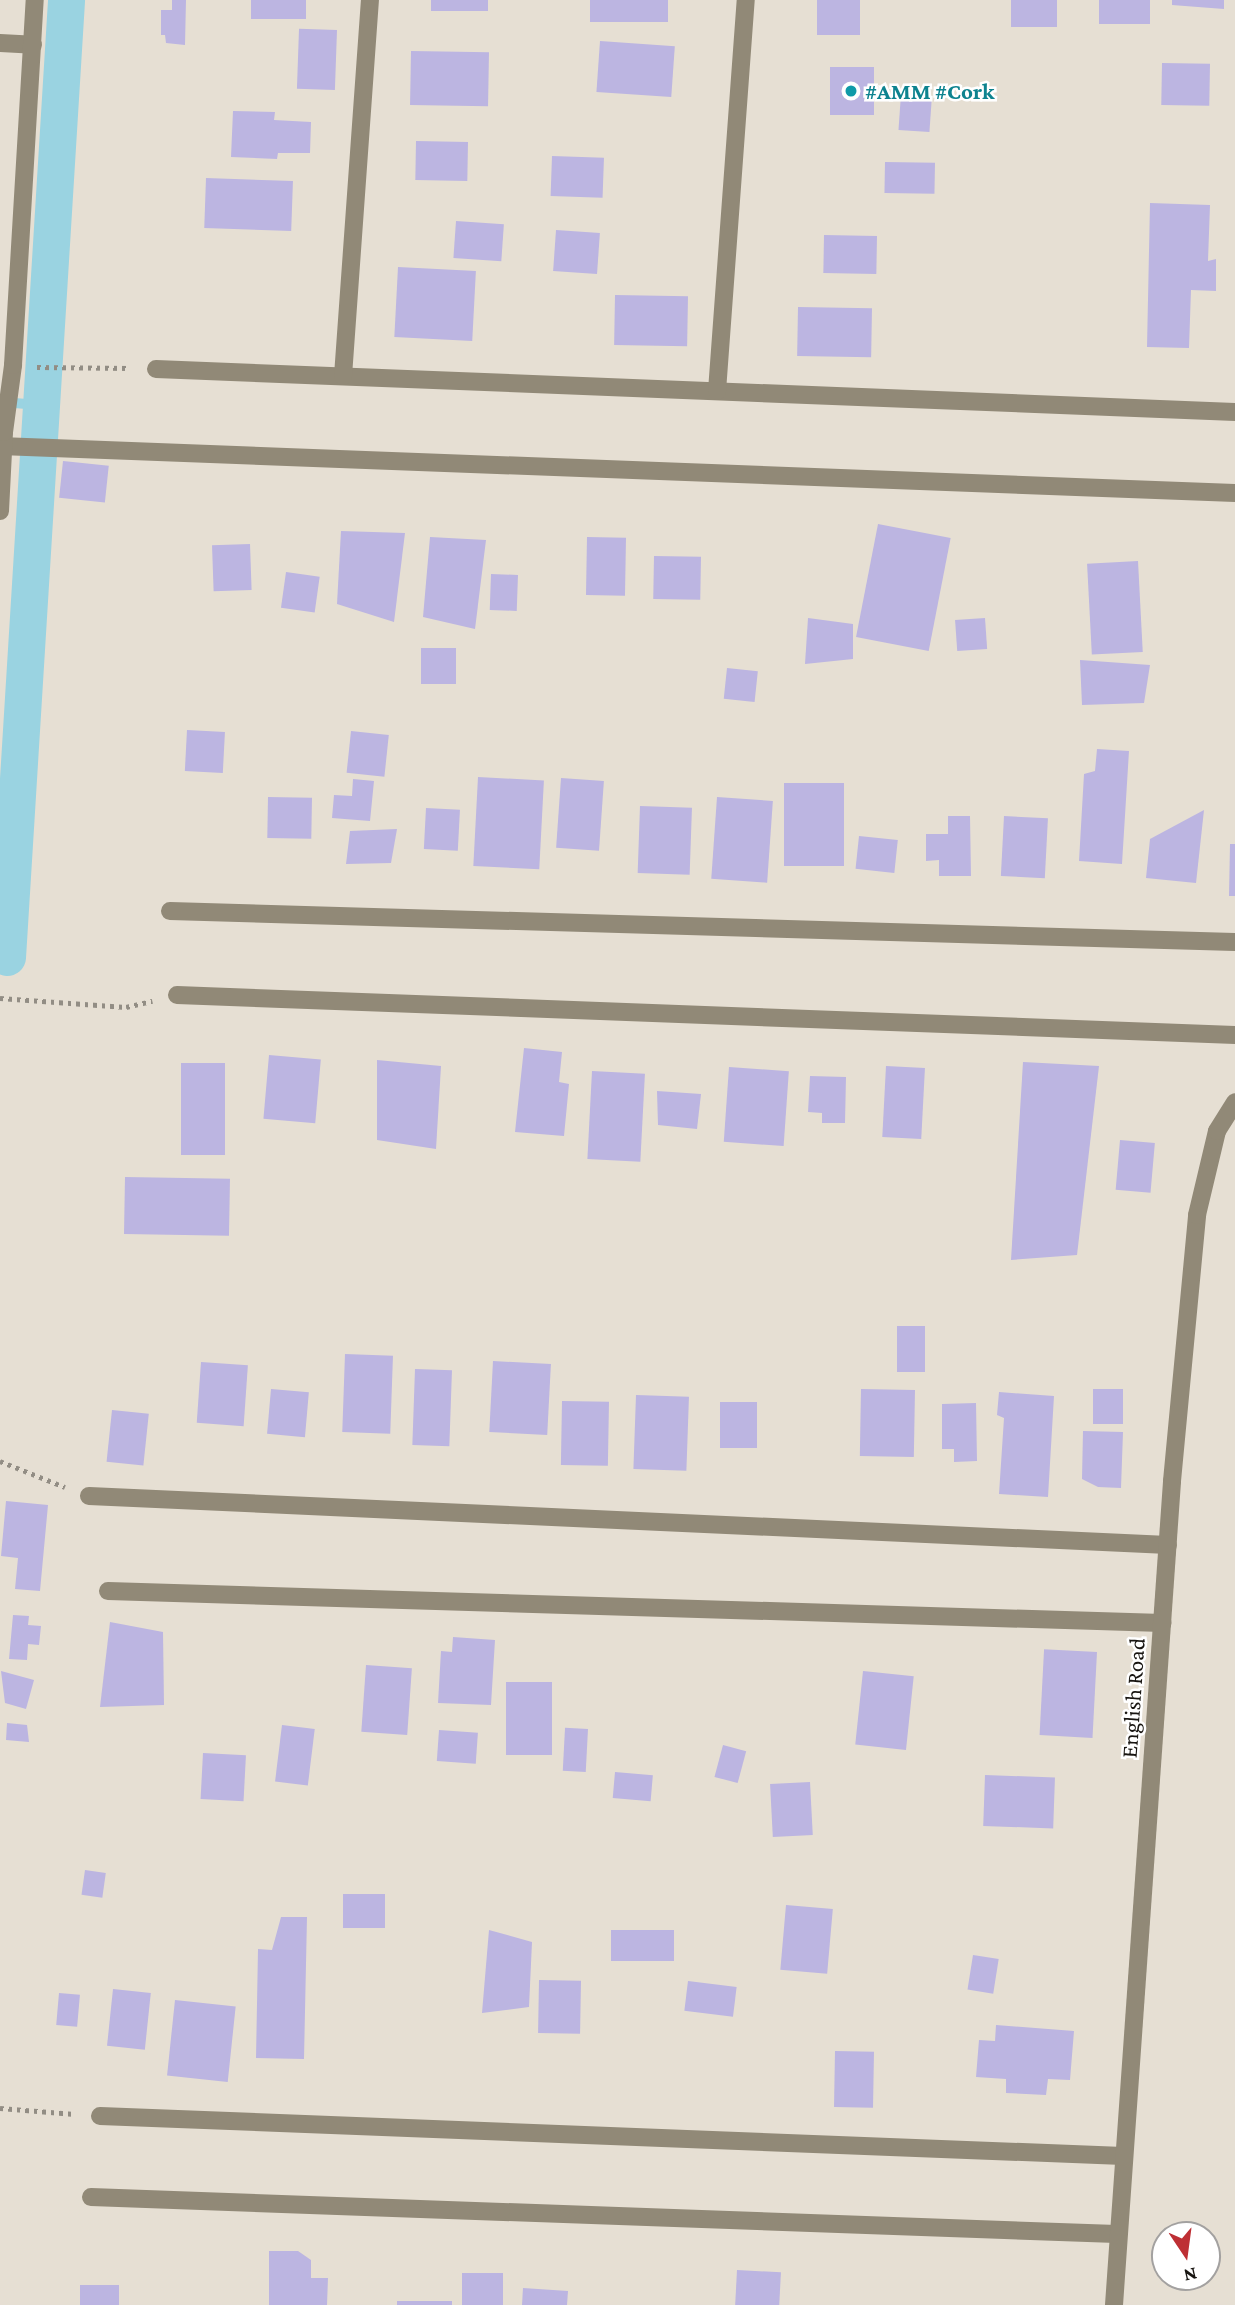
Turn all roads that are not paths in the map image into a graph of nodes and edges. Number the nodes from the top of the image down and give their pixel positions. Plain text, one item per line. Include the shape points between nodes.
1 (35, 0) edge
2 (370, 0) edge
3 (746, 0) edge
4 (0, 43) edge
5 (33, 45) junction
6 (7, 350) edge
7 (156, 369) road end
8 (343, 376) junction
9 (717, 391) junction
10 (1235, 412) edge
11 (5, 442) edge
12 (1235, 493) edge
13 (0, 511) edge
14 (170, 911) dead end
15 (1235, 942) edge
16 (177, 995) road end
17 (1235, 1035) edge
18 (1235, 1102) edge
19 (89, 1496) road end
20 (1168, 1545) junction
21 (108, 1591) dead end
22 (1163, 1623) junction
23 (100, 2116) road end
24 (1123, 2156) junction
25 (91, 2197) dead end
26 (1116, 2234) junction
27 (1114, 2305) edge

1 - 5 street
2 - 8 street
3 - 9 street
4 - 5 street
5 - 6 street
6 - 11 street via 11,373
7 - 8 street
8 - 9 street
9 - 10 street
11 - 12 street via 53,449
11 - 13 street
14 - 15 street
16 - 17 street
18 - 20 street, English Road via 1217,1131 1196,1215
19 - 20 street
20 - 22 street, English Road
21 - 22 street
22 - 24 street, English Road
23 - 24 street
24 - 26 street, English Road
25 - 26 street
26 - 27 street, English Road

